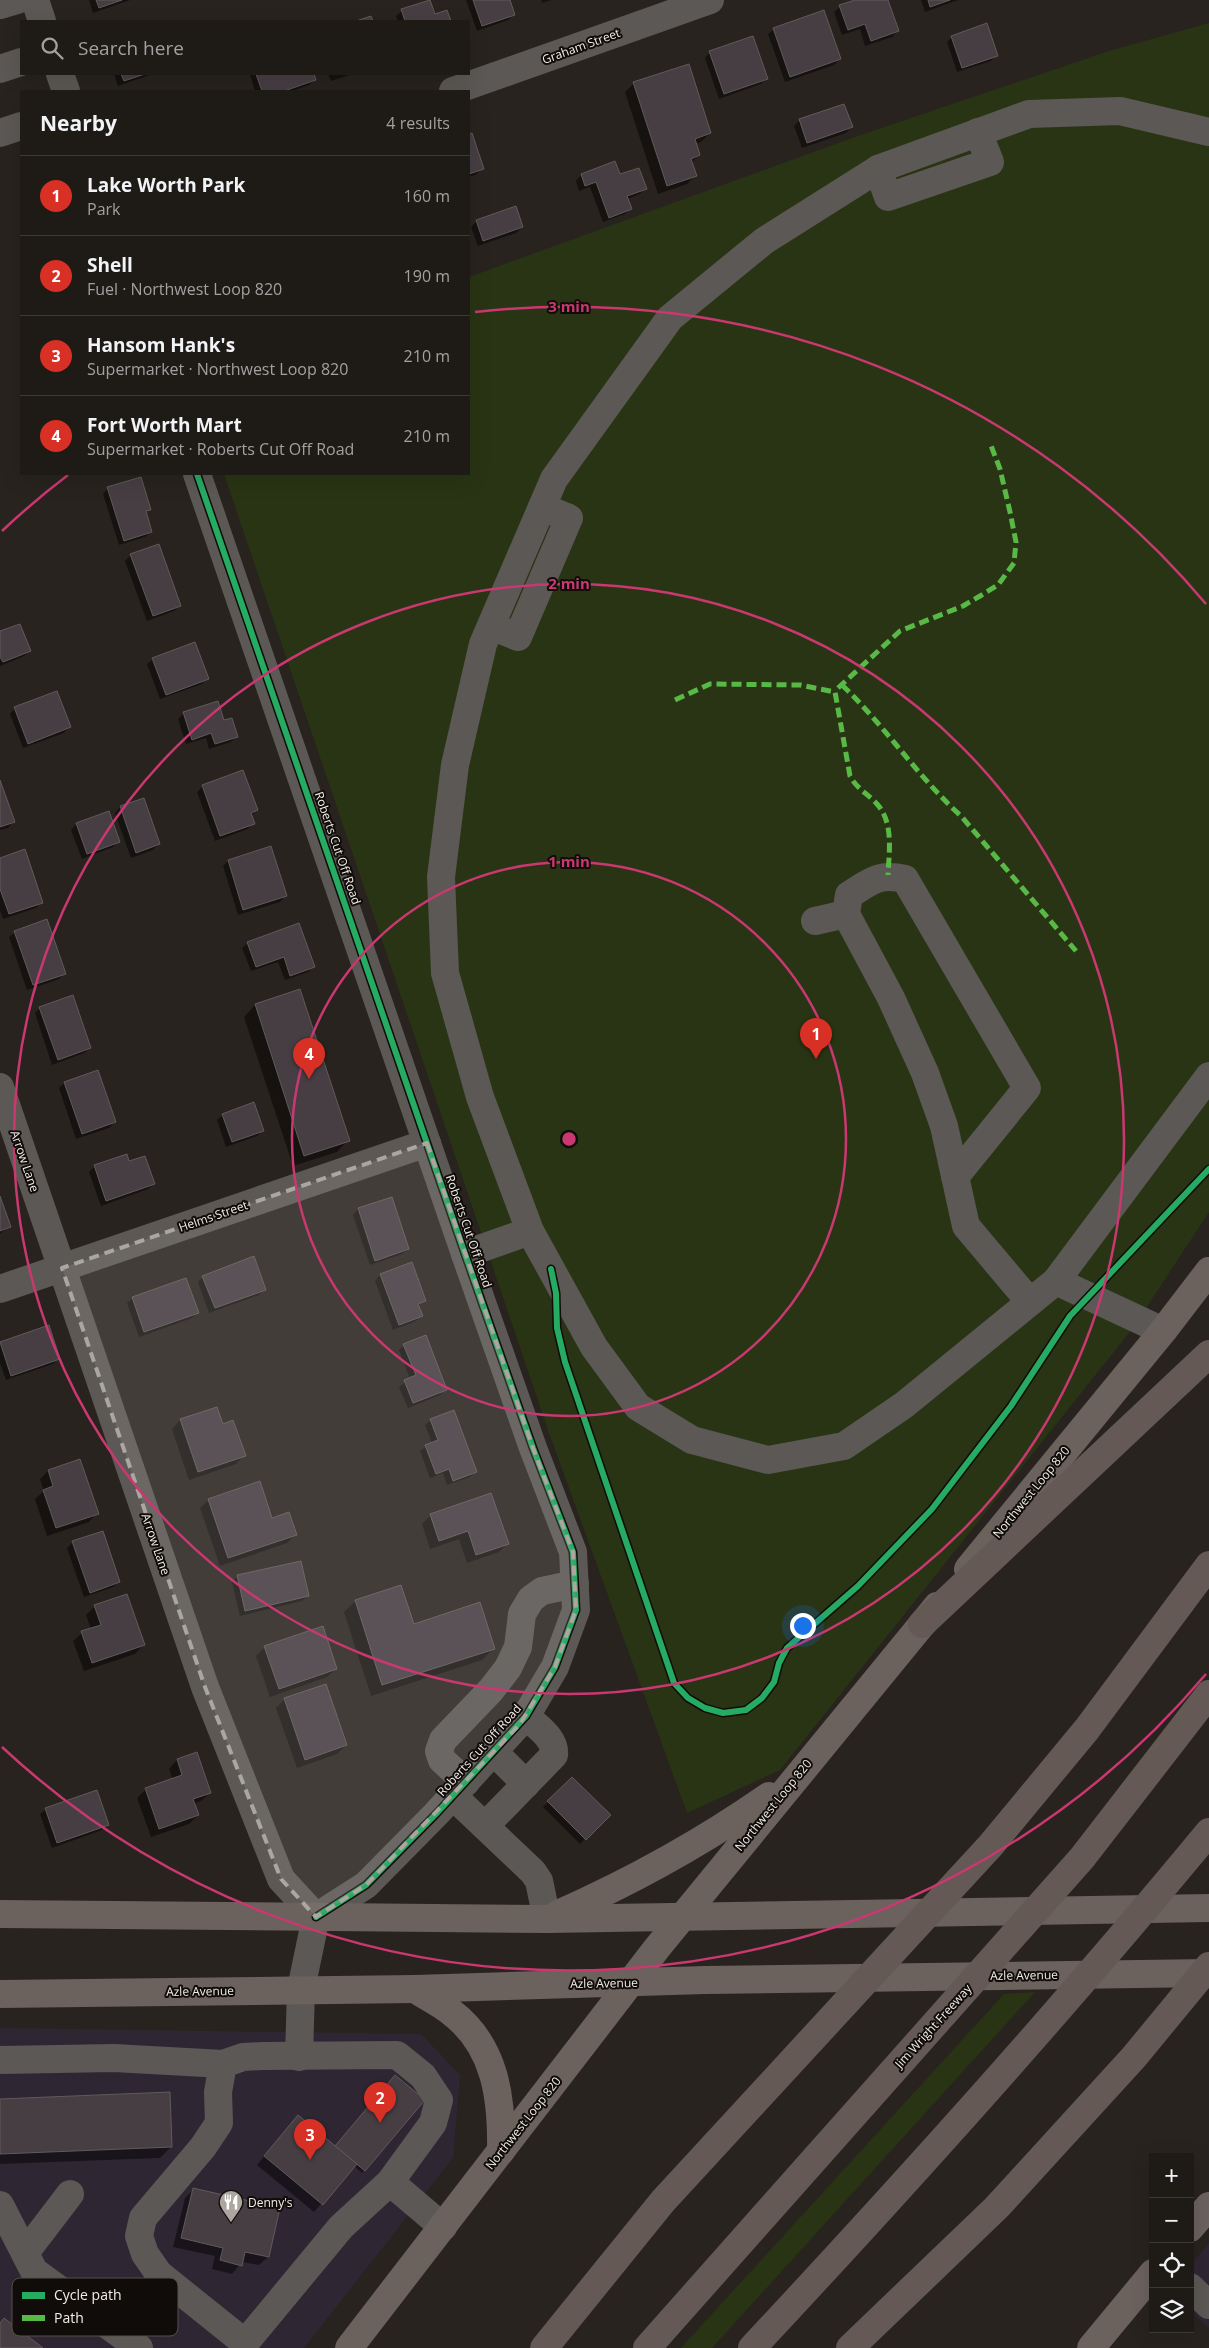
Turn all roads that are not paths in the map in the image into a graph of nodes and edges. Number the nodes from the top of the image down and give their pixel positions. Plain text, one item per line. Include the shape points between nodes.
1 (17, 0) edge
2 (35, 0) edge
3 (710, 0) edge
4 (0, 6) edge
5 (42, 20) edge
6 (20, 62) edge
7 (0, 69) edge
8 (60, 75) edge
9 (66, 90) edge
10 (456, 90) edge
11 (20, 126) edge
12 (1209, 132) edge
13 (0, 133) edge
14 (197, 475) edge
15 (846, 914) junction
16 (815, 921) dead end
17 (1209, 1076) edge
18 (0, 1088) edge
19 (427, 1143) junction
20 (955, 1177) junction
21 (530, 1231) junction
22 (465, 1254) junction
23 (62, 1268) junction
24 (1209, 1271) edge
25 (1056, 1281) junction
26 (0, 1289) edge
27 (1030, 1302) junction
28 (1163, 1331) junction
29 (1209, 1354) edge
30 (1209, 1565) edge
31 (575, 1584) junction
32 (922, 1624) junction
33 (1209, 1694) edge
34 (526, 1716) junction
35 (494, 1752) junction
36 (795, 1778) junction
37 (526, 1784) junction
38 (459, 1789) junction
39 (485, 1826) junction
40 (1209, 1832) edge
41 (1209, 1908) edge
42 (0, 1914) edge
43 (316, 1917) junction
44 (681, 1918) junction
45 (547, 1919) junction
46 (1209, 1966) edge
47 (1209, 1973) edge
48 (631, 1982) junction
49 (301, 1989) junction
50 (415, 1989) junction
51 (0, 1994) edge
52 (299, 2057) junction
53 (0, 2060) edge
54 (222, 2064) junction
55 (502, 2151) junction
56 (390, 2182) junction
57 (70, 2194) dead end
58 (0, 2205) edge
59 (1209, 2206) edge
60 (1194, 2223) edge
61 (443, 2226) junction
62 (25, 2253) junction
63 (45, 2278) edge
64 (164, 2278) edge
65 (1149, 2278) edge
66 (178, 2288) edge
67 (1191, 2288) edge
68 (1209, 2305) edge
69 (123, 2336) edge
70 (243, 2345) edge
71 (139, 2348) edge
72 (350, 2348) edge
73 (544, 2348) edge
74 (647, 2348) edge
75 (752, 2348) edge
76 (850, 2348) edge
77 (1091, 2348) edge

1 - 4 street
2 - 5 street
3 - 10 street, Graham Street
6 - 7 street
8 - 9 street
11 - 13 street
12 - 21 street via 1120,111 1029,114 878,169 764,241 670,318 554,479 483,644 455,765 441,877 445,973 480,1097
14 - 19 street, Roberts Cut Off Road
15 - 16 street
15 - 20 street via 891,998 925,1073 944,1126
15 - 20 street via 849,895 867,884 888,875 905,880 1027,1088
17 - 25 street
18 - 23 street, Arrow Lane
19 - 22 street, Roberts Cut Off Road
19 - 23 street, Helms Street
20 - 27 street via 966,1226
21 - 22 street
21 - 27 street via 594,1347 638,1407 692,1440 768,1460 844,1446 904,1405
22 - 31 street, Roberts Cut Off Road via 573,1552
23 - 26 street, Helms Street
23 - 43 street, Arrow Lane via 205,1687 282,1879
24 - 28 main road, Northwest Loop 820
25 - 27 street
25 - 28 street
28 - 32 main road, Northwest Loop 820
29 - 32 highway
30 - 73 highway via 1087,1729 991,1844 663,2201
31 - 34 street, Roberts Cut Off Road via 576,1610 555,1667
31 - 38 street via 542,1591 531,1599 522,1614 518,1648 508,1668 443,1740 439,1751
32 - 36 main road, Northwest Loop 820
33 - 74 highway, Jim Wright Freeway via 1082,1858
34 - 35 street, Roberts Cut Off Road
34 - 37 street via 550,1738 555,1749 554,1755
35 - 37 street
35 - 38 street, Roberts Cut Off Road
36 - 44 main road, Northwest Loop 820
36 - 45 main road via 687,1851 619,1887
37 - 39 street
38 - 39 street
38 - 43 street, Roberts Cut Off Road via 366,1884
39 - 45 street via 539,1881
40 - 75 highway via 985,2094
41 - 44 main road
42 - 43 main road
43 - 45 main road
43 - 49 street
44 - 45 main road
44 - 48 main road, Northwest Loop 820
46 - 76 highway via 1134,2057 997,2207
47 - 48 main road, Azle Avenue
48 - 50 main road, Azle Avenue
48 - 55 main road, Northwest Loop 820
49 - 50 main road, Azle Avenue
49 - 51 main road, Azle Avenue
49 - 52 street
50 - 55 main road via 452,2012 470,2030 486,2055 500,2094
52 - 54 street via 243,2057
52 - 56 street via 397,2055 423,2076 439,2100 433,2123
53 - 54 street via 114,2058
54 - 64 street via 218,2092 219,2123 143,2218 139,2236 145,2254
55 - 61 main road, Northwest Loop 820
56 - 61 street
56 - 70 street via 341,2227
57 - 62 street
58 - 62 street
59 - 60 main road
61 - 72 main road, Northwest Loop 820
62 - 63 street via 34,2270
65 - 77 main road
66 - 70 street
67 - 68 street
69 - 71 street

